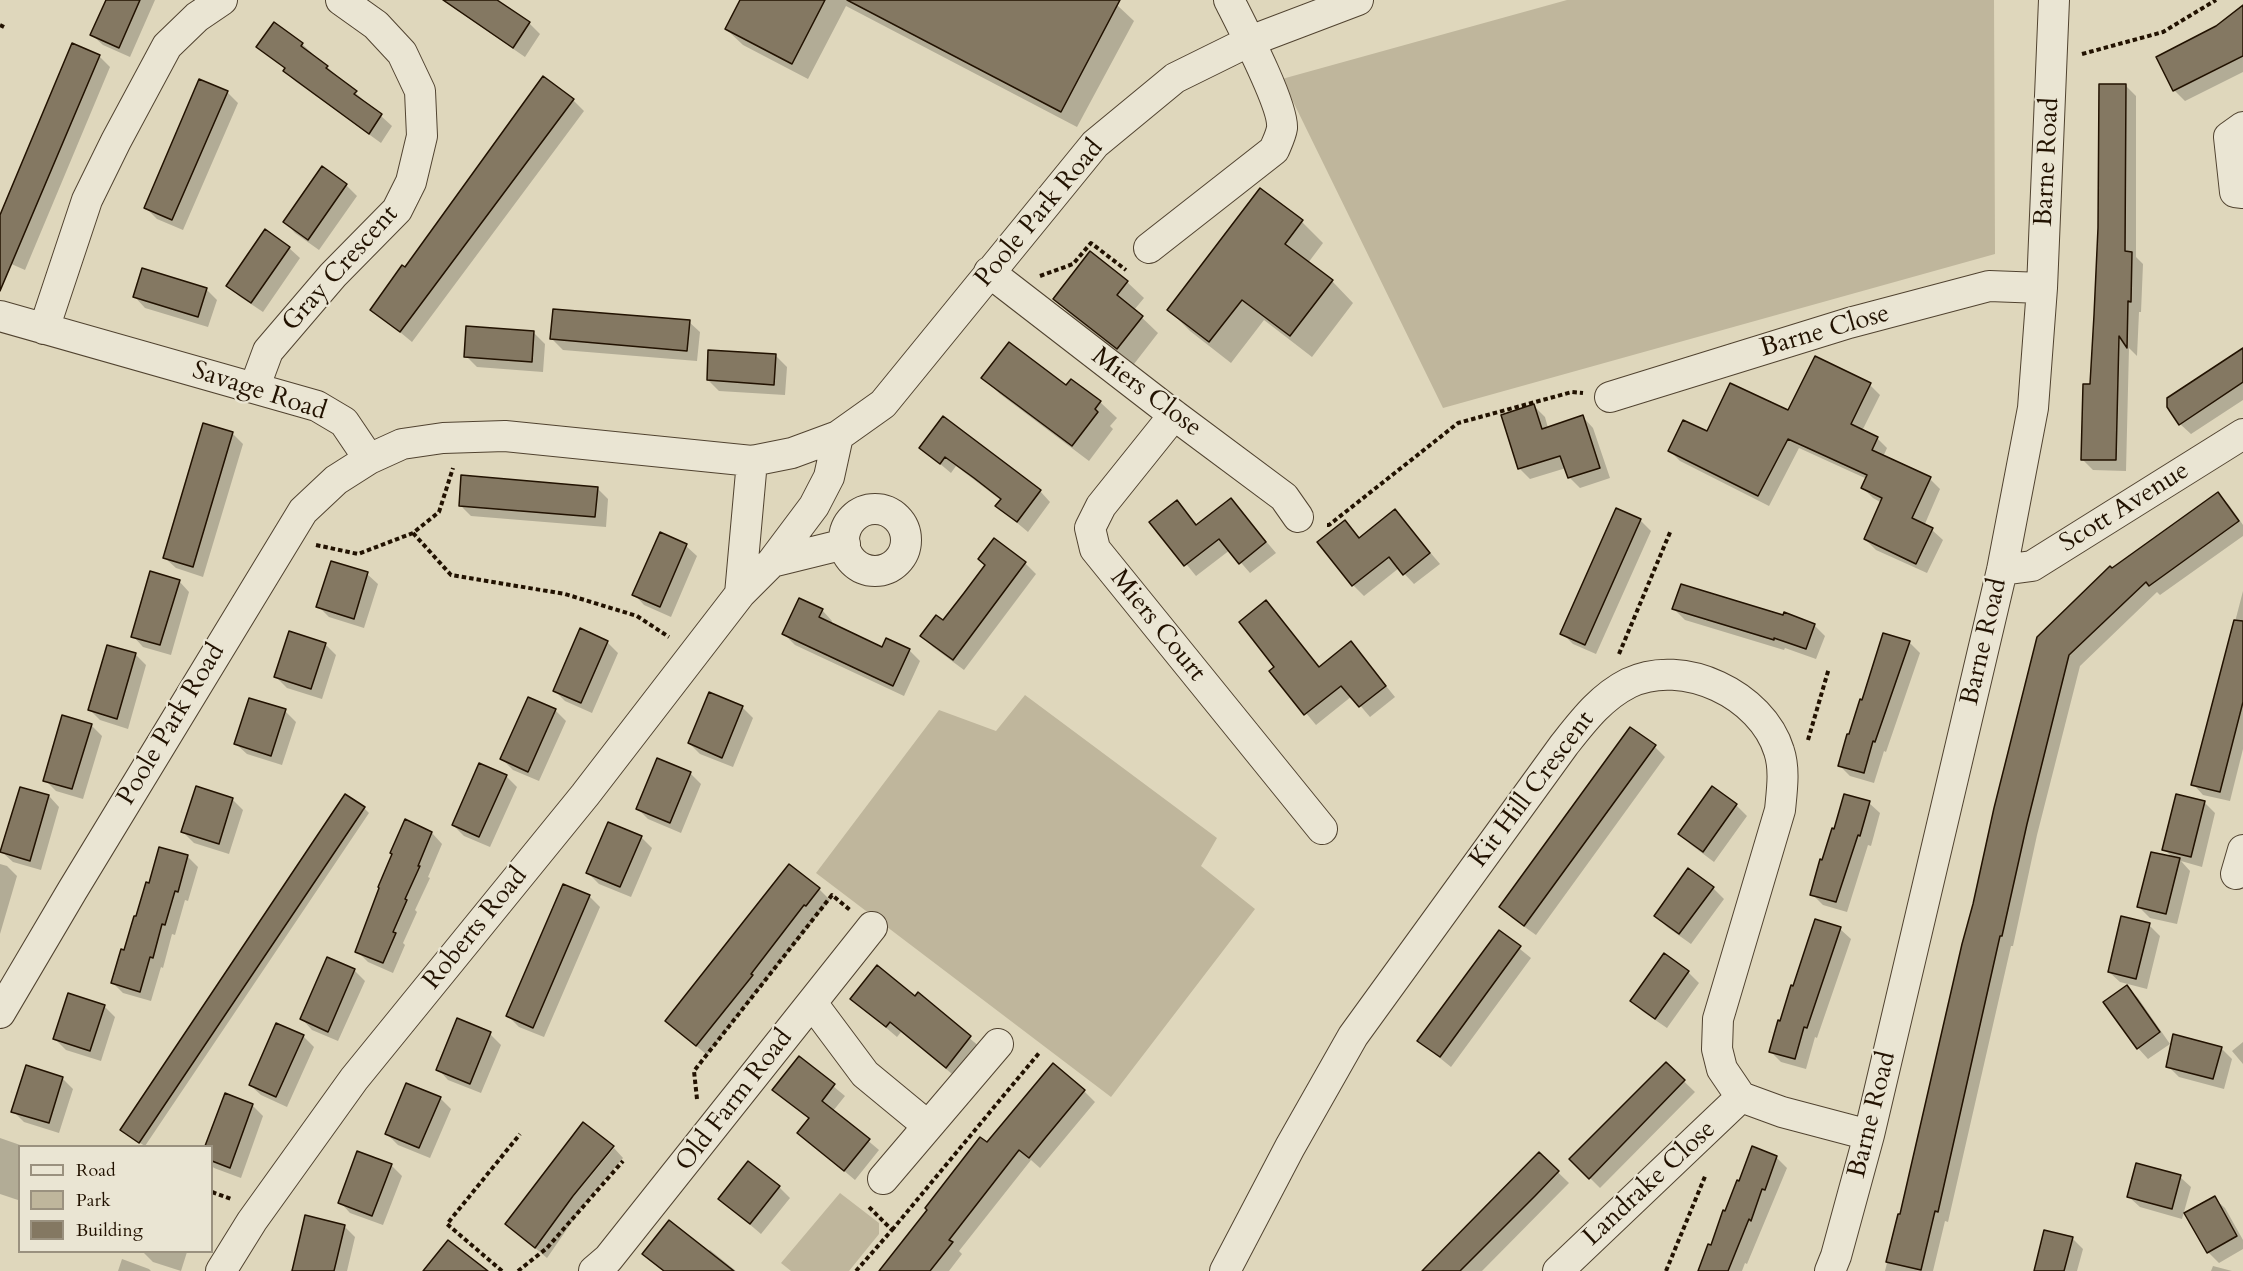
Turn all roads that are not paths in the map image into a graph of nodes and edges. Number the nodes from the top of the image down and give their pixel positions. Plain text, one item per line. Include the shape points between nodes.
1 (222, 0) edge
2 (341, 0) edge
3 (1229, 0) edge
4 (1358, 0) edge
5 (2054, 0) edge
6 (1250, 41) junction
7 (2243, 127) edge
8 (2243, 193) edge
9 (1149, 248) road end
10 (999, 280) junction
11 (2042, 288) junction
12 (0, 316) edge
13 (44, 329) junction
14 (255, 386) junction
15 (1610, 397) road end
16 (1174, 415) junction
17 (2243, 434) edge
18 (838, 435) junction
19 (369, 459) junction
20 (752, 461) junction
21 (1298, 517) road end
22 (845, 544) dead end
23 (772, 562) junction
24 (2002, 570) junction
25 (740, 594) junction
26 (1322, 829) dead end
27 (872, 927) road end
28 (812, 1003) junction
29 (0, 1013) edge
30 (998, 1044) dead end
31 (1742, 1097) junction
32 (928, 1126) junction
33 (1869, 1136) junction
34 (883, 1179) road end
35 (606, 1267) edge
36 (221, 1271) edge
37 (1225, 1271) edge
38 (1558, 1271) edge
39 (1830, 1271) edge

1 - 13 street via 168,46 116,141 87,200
2 - 14 street, Gray Crescent via 376,25 402,53 420,91 422,136 411,182 397,210 333,275 268,351
3 - 6 street
4 - 6 street, Poole Park Road
5 - 11 street, Barne Road
6 - 9 street via 1282,127 1274,150
6 - 10 street, Poole Park Road via 1175,78 1095,144
7 - 8 street via 2229,137 2235,192
10 - 16 street, Miers Close
10 - 18 street, Poole Park Road via 883,404
11 - 15 street, Barne Close via 1989,286 1849,323
11 - 24 street, Barne Road via 2033,408
12 - 13 street, Savage Road
13 - 14 street, Savage Road
14 - 19 street, Savage Road via 317,406 344,422
16 - 21 street, Miers Close via 1284,497
16 - 26 street, Miers Court via 1101,506 1089,528 1095,549
17 - 24 street, Scott Avenue via 2032,566
18 - 20 street, Poole Park Road via 792,453
18 - 23 street, Roberts Road via 824,487
19 - 20 street via 402,444 505,436
19 - 29 street, Poole Park Road via 336,480 303,511
20 - 25 street
22 - 23 street
23 - 25 street, Roberts Road
24 - 33 street, Barne Road
25 - 36 street, Roberts Road via 585,795 354,1080 252,1221
27 - 28 street, Old Farm Road
28 - 32 street via 865,1074
28 - 35 street, Old Farm Road
30 - 32 street
31 - 33 street
31 - 37 street, Kit Hill Crescent via 1722,1069 1718,1019 1780,810 1783,777 1779,751 1764,720 1743,701 1714,685 1688,677 1656,675 1630,683 1595,706 1353,1036
31 - 38 street, Landrake Close
32 - 34 street
33 - 39 street, Barne Road

